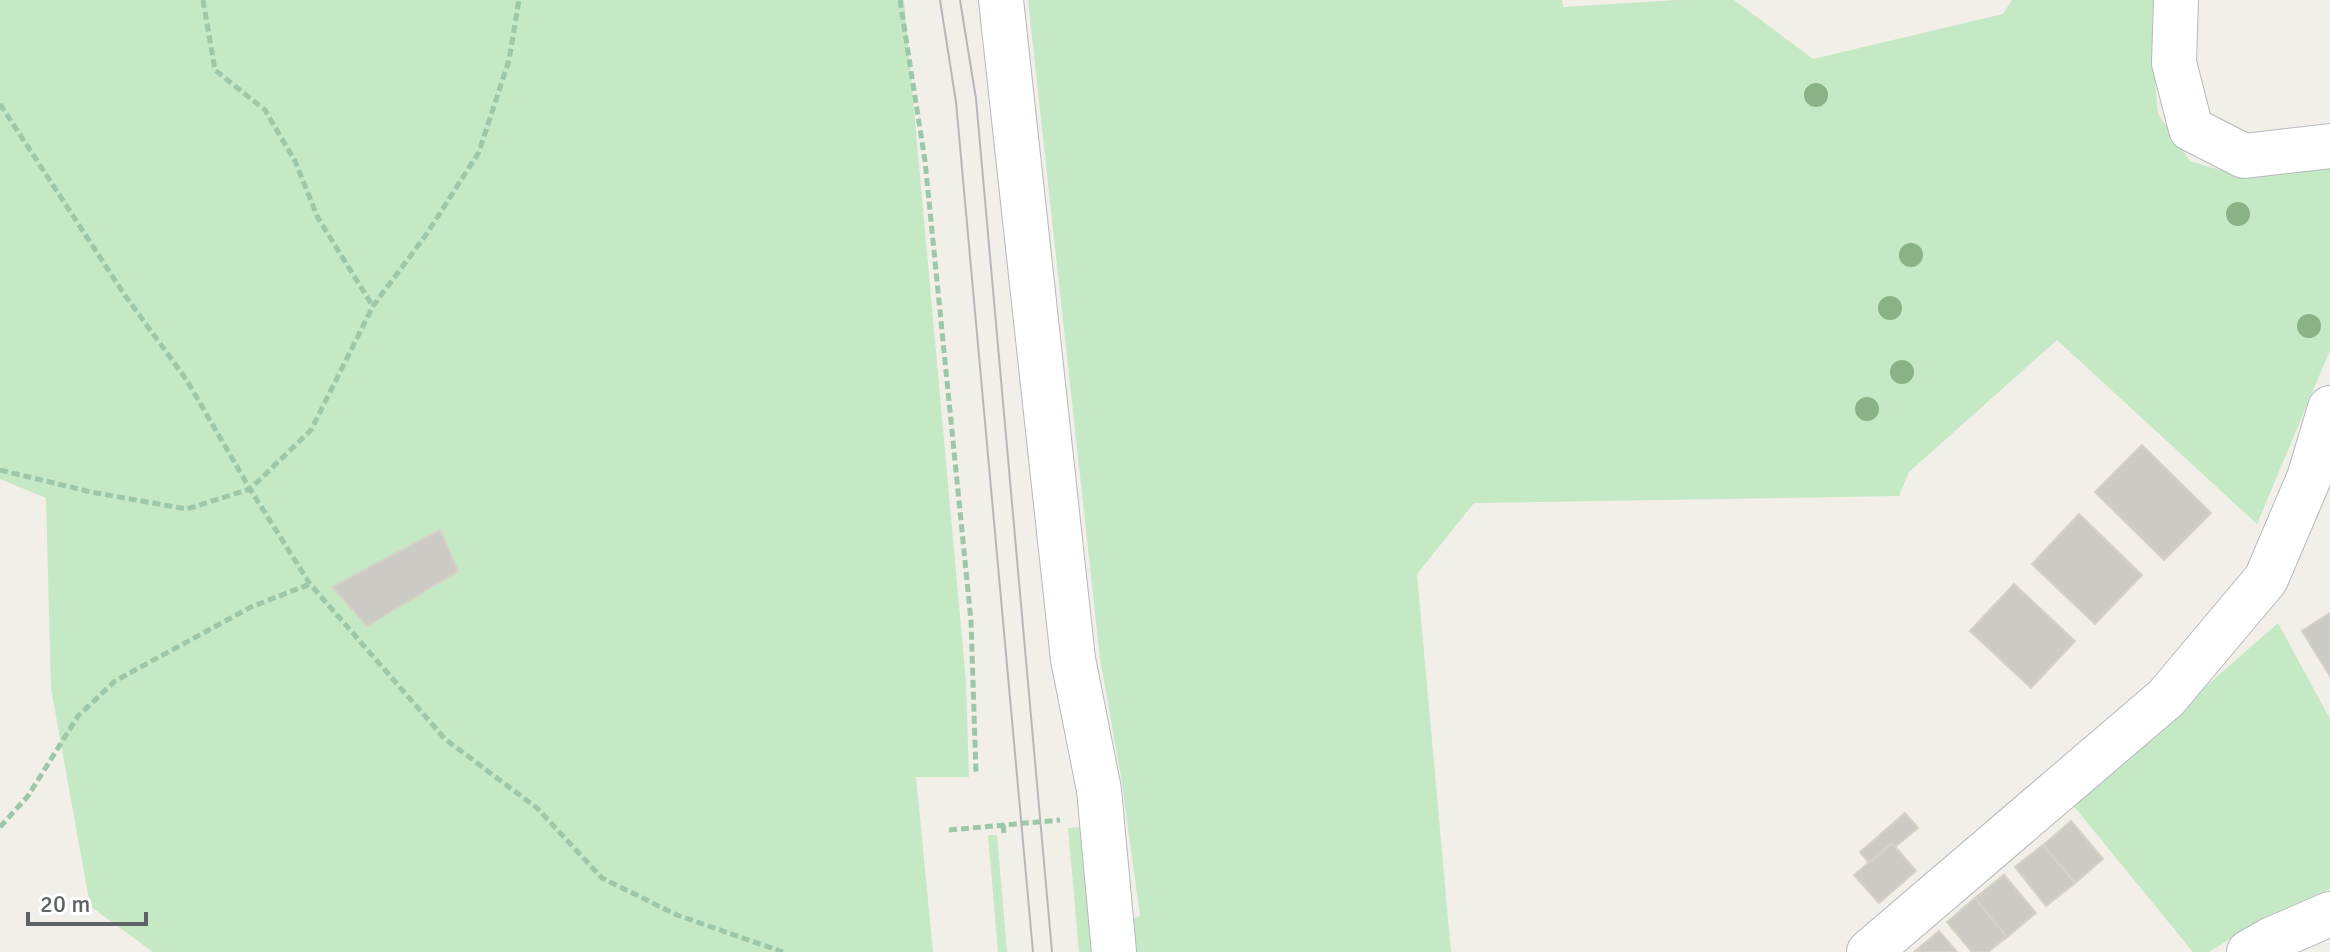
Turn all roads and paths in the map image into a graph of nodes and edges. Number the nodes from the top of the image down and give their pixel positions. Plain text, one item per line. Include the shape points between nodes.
1 (203, 0) edge
2 (519, 0) edge
3 (900, 0) edge
4 (1001, 0) edge
5 (2176, 0) edge
6 (0, 104) edge
7 (2330, 146) edge
8 (373, 306) junction
9 (2330, 408) edge
10 (0, 470) edge
11 (250, 489) junction
12 (310, 584) junction
13 (976, 773) dead end
14 (1101, 817) junction
15 (1003, 825) junction
16 (0, 827) edge
17 (949, 830) dead end
18 (1004, 834) dead end
19 (2330, 914) edge
20 (783, 952) edge
21 (1114, 952) edge
22 (1869, 952) edge
23 (2249, 952) edge

1 - 8 path via 215,70 265,110 295,161 318,218
2 - 8 path via 509,60 479,152
3 - 13 path via 925,161 966,575
4 - 14 street via 1073,659
5 - 7 street via 2174,63 2191,129 2244,156
6 - 11 path via 186,379
8 - 11 path via 311,430
9 - 22 street via 2309,478 2266,579 2166,698
10 - 11 path via 187,509
11 - 12 path
12 - 16 path via 251,607 115,681 78,716 28,796
12 - 20 path via 445,739 537,808 602,878 677,915
14 - 15 path
14 - 21 street
15 - 17 path
15 - 18 path
19 - 23 street

